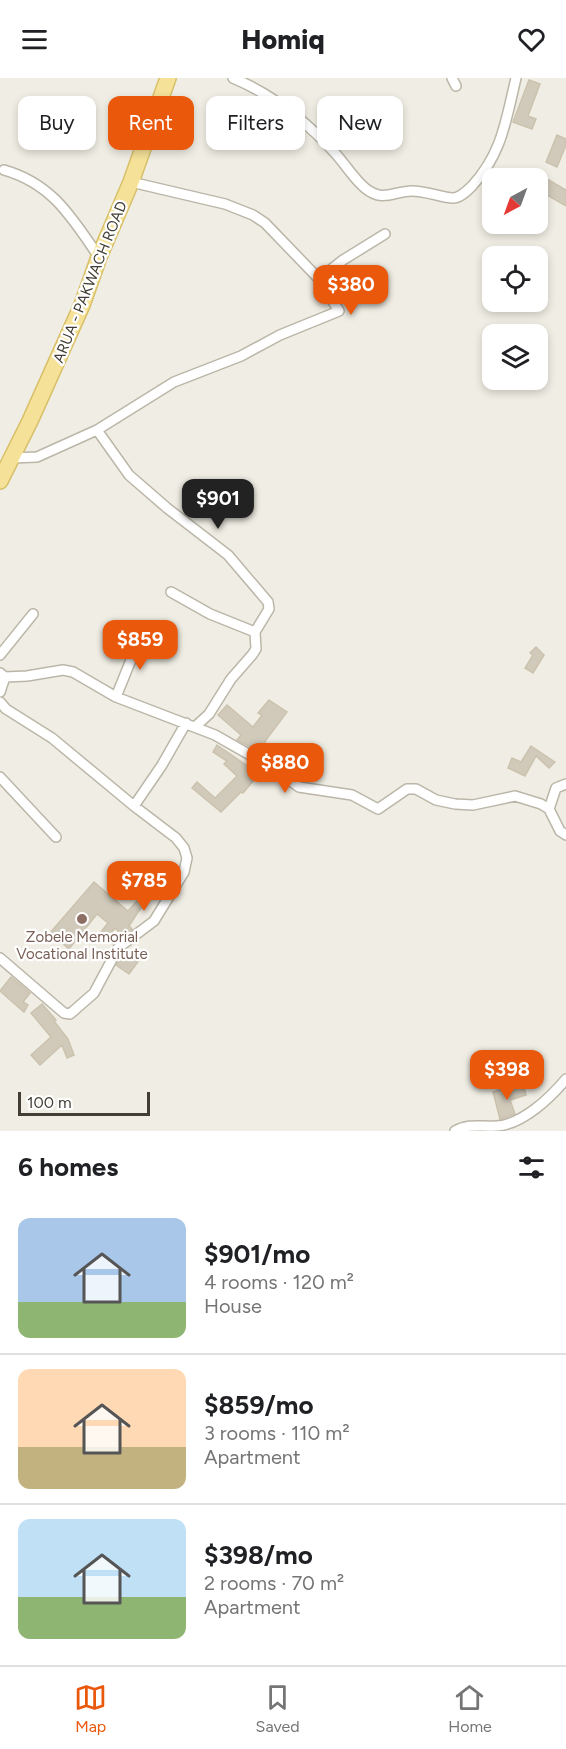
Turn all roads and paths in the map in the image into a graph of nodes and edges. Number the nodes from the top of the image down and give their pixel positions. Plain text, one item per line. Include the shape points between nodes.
1 (168, 78) edge
2 (233, 78) edge
3 (516, 78) edge
4 (4, 170) dead end
5 (131, 182) junction
6 (385, 234) dead end
7 (99, 257) junction
8 (319, 279) junction
9 (97, 430) junction
10 (12, 458) junction
11 (1, 477) edge
12 (171, 592) dead end
13 (33, 614) dead end
14 (255, 632) junction
15 (141, 635) dead end
16 (0, 655) edge
17 (2, 675) edge
18 (0, 692) edge
19 (116, 697) junction
20 (0, 702) edge
21 (191, 724) junction
22 (0, 777) edge
23 (566, 784) edge
24 (134, 806) junction
25 (549, 809) junction
26 (566, 836) edge
27 (56, 837) dead end
28 (0, 958) edge
29 (566, 1079) edge
30 (455, 1131) edge

1 - 5 main road, ARUA - PAKWACH ROAD
2 - 3 street via 265,93 288,111 334,151 364,188 379,196 423,191 452,198 468,190 493,159
4 - 7 street via 30,178 55,198
5 - 7 main road, ARUA - PAKWACH ROAD
5 - 8 street via 225,204 253,215
6 - 8 street
7 - 10 main road, ARUA - PAKWACH ROAD via 82,305
8 - 9 street via 338,309 336,314 174,382
9 - 10 street via 37,457
9 - 14 street via 129,475 228,555 268,602 270,606
10 - 11 main road, ARUA - PAKWACH ROAD
12 - 14 street via 210,614
13 - 16 street
14 - 21 street via 252,655 209,714
15 - 19 street
17 - 18 street
17 - 19 street via 68,670
19 - 21 street
20 - 24 street via 52,738
21 - 24 street
21 - 25 street via 273,768 299,787 352,795 378,809 407,789 416,789 436,800 473,805 514,796
22 - 27 street
23 - 25 street via 556,788
24 - 28 street via 176,838 187,858 184,872 154,921 118,948 94,993 76,1010 64,1013
25 - 26 street
29 - 30 street via 544,1104 524,1115 499,1126 473,1125

